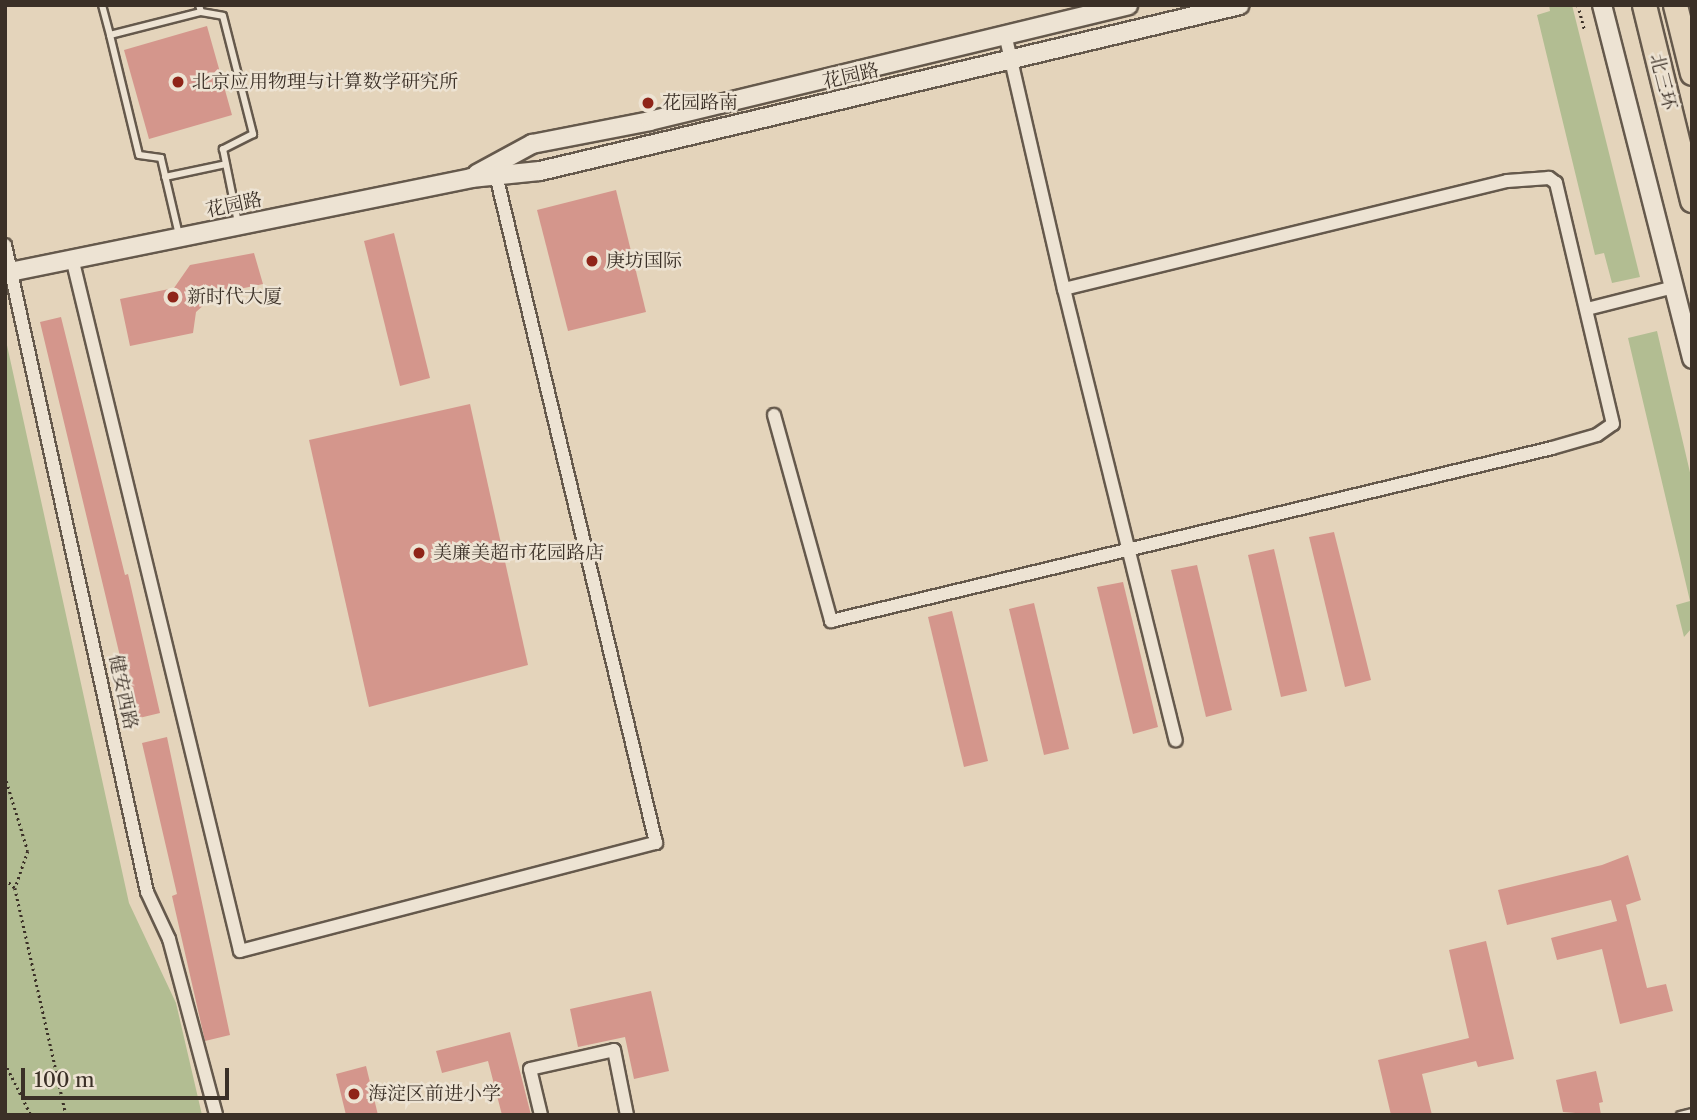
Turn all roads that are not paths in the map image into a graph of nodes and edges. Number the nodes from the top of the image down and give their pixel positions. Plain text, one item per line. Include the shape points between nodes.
1 (102, 5) edge
2 (1128, 5) edge
3 (1139, 5) edge
4 (1240, 5) edge
5 (1602, 5) edge
6 (1644, 5) edge
7 (1675, 5) edge
8 (200, 9) edge
9 (1145, 28) junction
10 (1005, 34) junction
11 (110, 35) junction
12 (1011, 60) junction
13 (1692, 73) edge
14 (226, 164) junction
15 (496, 175) junction
16 (165, 177) junction
17 (471, 178) junction
18 (1692, 200) edge
19 (238, 225) junction
20 (179, 237) junction
21 (5, 245) edge
22 (72, 258) junction
23 (8, 273) edge
24 (1674, 287) junction
25 (1064, 289) junction
26 (1587, 309) junction
27 (1692, 359) edge
28 (774, 415) dead end
29 (1129, 551) junction
30 (1176, 740) dead end
31 (1692, 1112) edge
32 (216, 1115) edge
33 (541, 1115) edge
34 (627, 1115) edge
35 (1680, 1115) edge

1 - 11 lane
2 - 10 street, 花园路
3 - 9 street
4 - 9 street, 花园路
5 - 24 street
6 - 18 highway, 北三环
7 - 13 highway, 北三环
8 - 11 lane
8 - 14 lane via 223,16 253,134 223,149
9 - 12 street, 花园路
10 - 12 street
10 - 17 street, 花园路 via 650,121 532,144
11 - 16 lane via 139,155 161,158
12 - 15 street, 花园路 via 540,171
12 - 25 street
14 - 16 lane
14 - 19 lane
15 - 17 street, 花园路
15 - 22 street via 656,843 240,951
16 - 20 lane
17 - 19 street, 花园路
19 - 20 street, 花园路
20 - 22 street, 花园路
21 - 23 street, 健安西路
22 - 23 street, 花园路
23 - 32 street, 健安西路 via 147,891 169,939
24 - 26 street
24 - 27 street
25 - 26 street via 1507,181 1549,178 1556,183
25 - 29 street
26 - 29 street via 1613,419 1608,430 1552,449
28 - 29 street via 831,621
29 - 30 street
31 - 35 lane
33 - 34 street via 530,1069 614,1050

